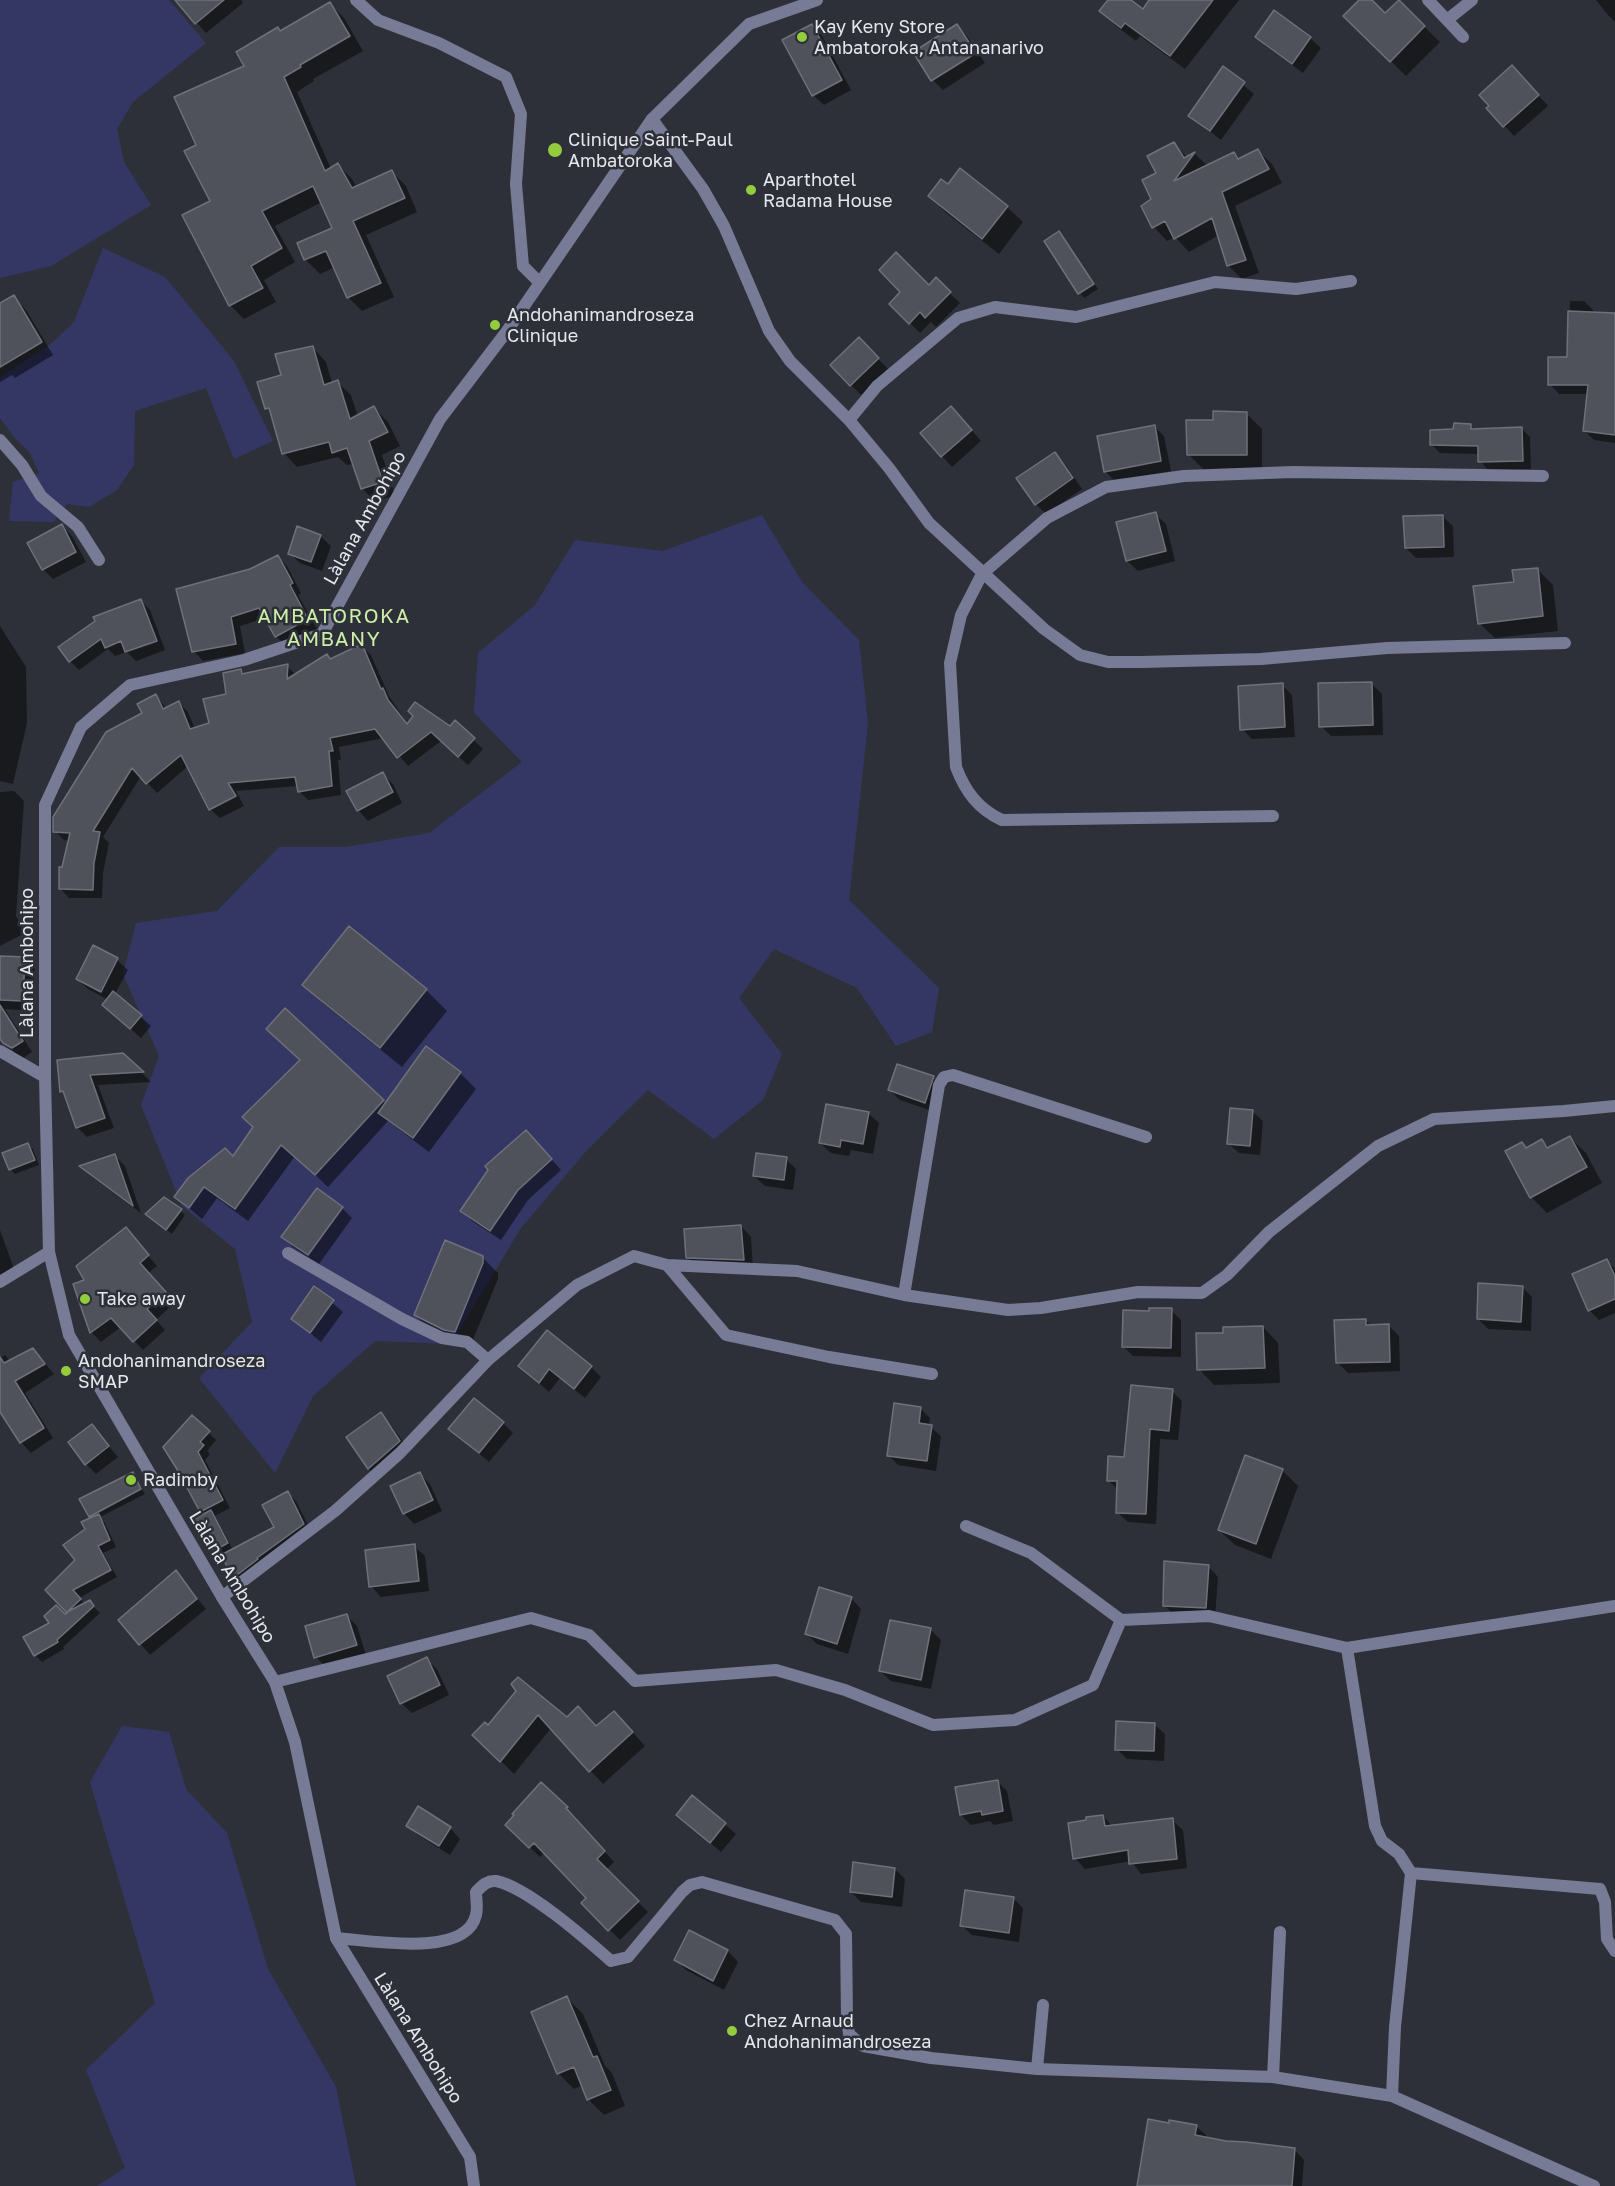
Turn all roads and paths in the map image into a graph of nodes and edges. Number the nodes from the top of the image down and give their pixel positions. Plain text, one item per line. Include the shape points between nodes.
1 (356, 0) edge
2 (817, 0) edge
3 (1428, 0) edge
4 (1472, 0) edge
5 (1447, 20) junction
6 (1462, 37) dead end
7 (652, 119) junction
8 (1350, 281) dead end
9 (539, 282) junction
10 (849, 420) junction
11 (0, 440) edge
12 (1543, 476) dead end
13 (99, 560) dead end
14 (982, 574) junction
15 (1565, 643) dead end
16 (1273, 816) dead end
17 (0, 1051) edge
18 (45, 1077) junction
19 (1615, 1106) edge
20 (1146, 1137) dead end
21 (49, 1252) junction
22 (288, 1253) dead end
23 (667, 1265) junction
24 (0, 1282) edge
25 (904, 1295) junction
26 (488, 1360) junction
27 (932, 1374) dead end
28 (966, 1526) dead end
29 (222, 1597) junction
30 (1615, 1606) edge
31 (1121, 1620) junction
32 (1347, 1648) junction
33 (275, 1682) junction
34 (1411, 1873) junction
35 (1280, 1932) dead end
36 (336, 1938) junction
37 (1615, 1952) edge
38 (1043, 2005) dead end
39 (1037, 2069) junction
40 (1273, 2077) junction
41 (1392, 2096) junction
42 (474, 2186) edge
43 (1594, 2186) edge

1 - 9 street via 378,20 439,43 506,77 520,114 516,184 523,266
2 - 7 street, Làlana Ambohipo via 749,24
3 - 5 street
4 - 5 street
5 - 6 street
7 - 9 street, Làlana Ambohipo
7 - 10 street via 703,189 724,226 769,331 790,361
8 - 10 street via 1296,289 1215,282 1076,317 995,307 958,318 877,386
9 - 18 street, Làlana Ambohipo via 440,419 322,634 244,660 130,685 81,727 45,805
10 - 14 street via 929,523
11 - 13 street via 41,496 78,527
12 - 14 street via 1293,472 1184,476 1106,487 1047,518
14 - 15 street via 1080,656 1108,662 1261,659 1387,648
14 - 16 street via 961,615 950,663 957,767 962,783 986,813 1002,820
17 - 18 street
18 - 21 street, Làlana Ambohipo
19 - 25 street via 1434,1119 1378,1146 1269,1232 1227,1275 1202,1293 1138,1292 1008,1310
20 - 25 street via 953,1075 944,1077 939,1085
21 - 24 street
21 - 29 street, Làlana Ambohipo via 69,1335
22 - 26 street via 402,1319 442,1338 467,1342
23 - 25 street via 797,1271
23 - 26 street via 634,1256 577,1285
23 - 27 street via 726,1335
26 - 29 street via 400,1453 335,1512
28 - 31 street via 1031,1553
29 - 33 street, Làlana Ambohipo
30 - 32 street
31 - 32 street via 1209,1616
31 - 33 street via 1093,1685 1015,1720 933,1725 845,1690 776,1670 635,1681 589,1635 531,1618
32 - 34 street via 1375,1826
33 - 36 street, Làlana Ambohipo via 295,1742
34 - 37 street via 1600,1889 1605,1902 1607,1939
34 - 41 street
35 - 40 street
36 - 39 street via 428,1944 448,1941 468,1930 476,1916 476,1892 483,1884 494,1881 519,1889 611,1961 618,1960 628,1957 682,1892 702,1882 835,1920 841,1925 846,1934 849,2034 862,2046
36 - 42 street, Làlana Ambohipo via 470,2157
38 - 39 street
39 - 40 street
40 - 41 street
41 - 43 street

